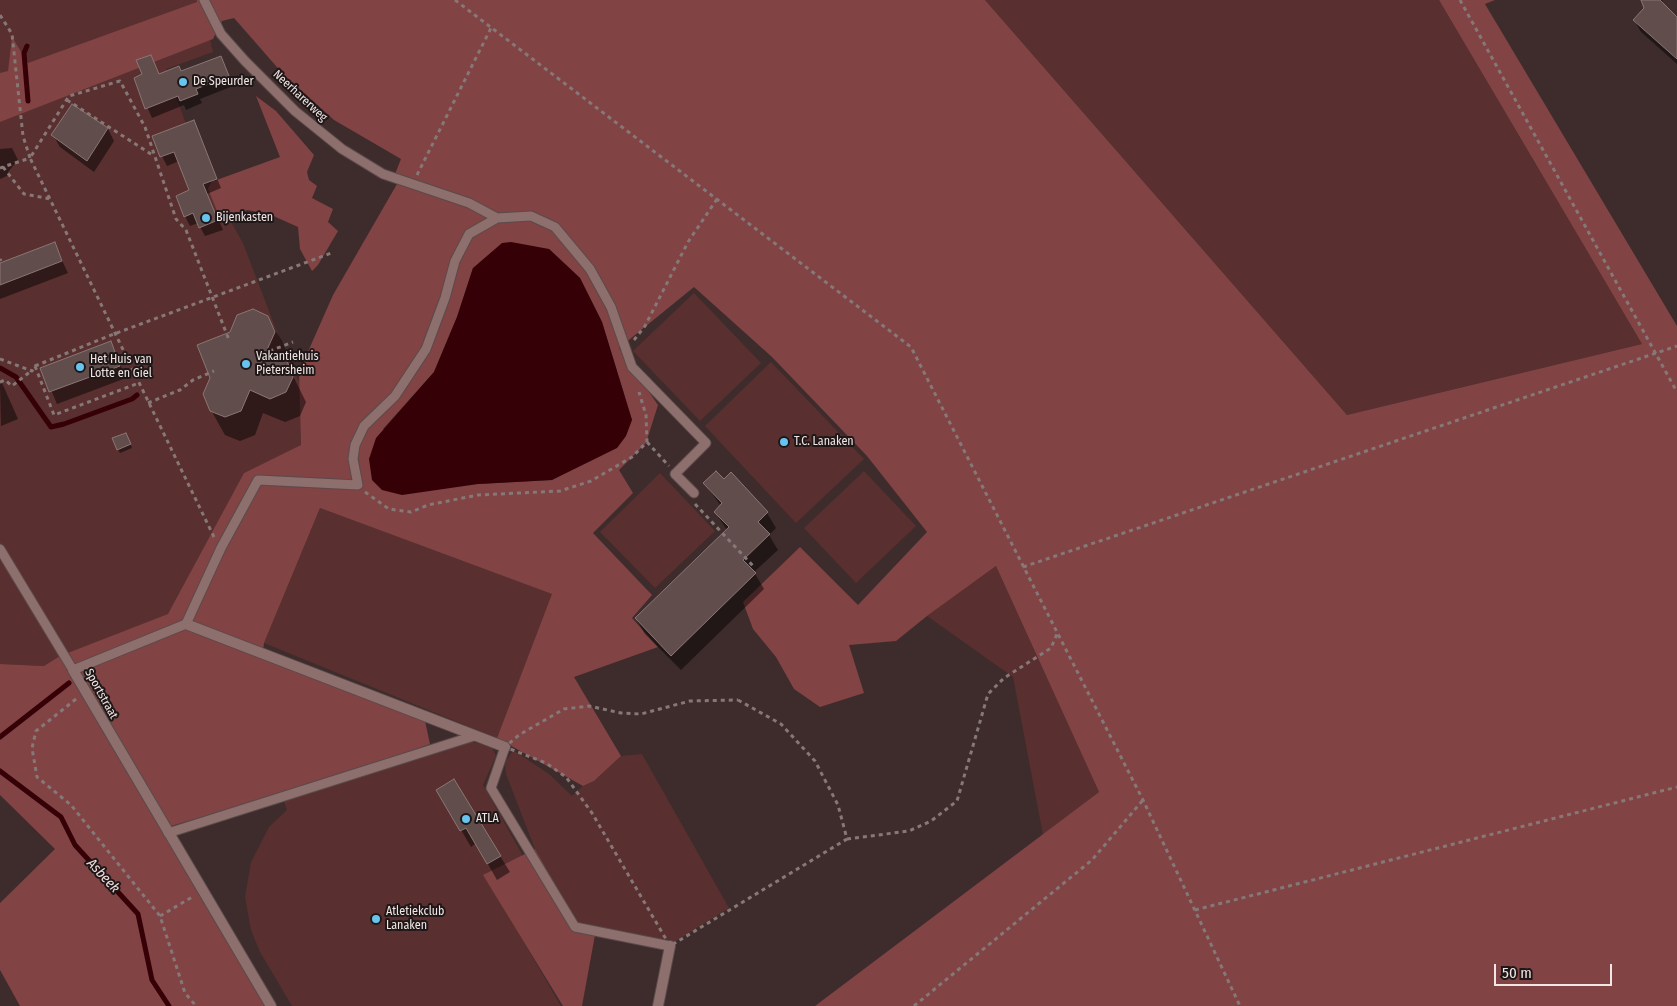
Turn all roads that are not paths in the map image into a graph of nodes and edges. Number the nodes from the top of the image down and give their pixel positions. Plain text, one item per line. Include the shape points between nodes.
1 (204, 0) edge
2 (497, 218) junction
3 (694, 493) road end
4 (0, 550) edge
5 (186, 624) junction
6 (73, 670) junction
7 (474, 736) junction
8 (504, 747) joint
9 (168, 833) junction
10 (670, 946) joint
11 (271, 1006) edge
12 (658, 1006) edge

1 - 2 lane, Neerharerweg via 221,34 295,111 349,154 384,174 469,203
2 - 3 lane via 532,216 555,228 590,270 612,307 632,367 706,444 675,474
2 - 5 lane via 469,234 455,261 426,349 395,396 364,426 355,445 353,460 358,484 258,480 221,548
4 - 6 lane
5 - 6 lane, Sportstraat
5 - 7 street
6 - 9 street, Sportstraat
7 - 8 street
7 - 9 lane
8 - 10 lane via 490,788 575,927
9 - 11 street, Sportstraat
10 - 12 street

